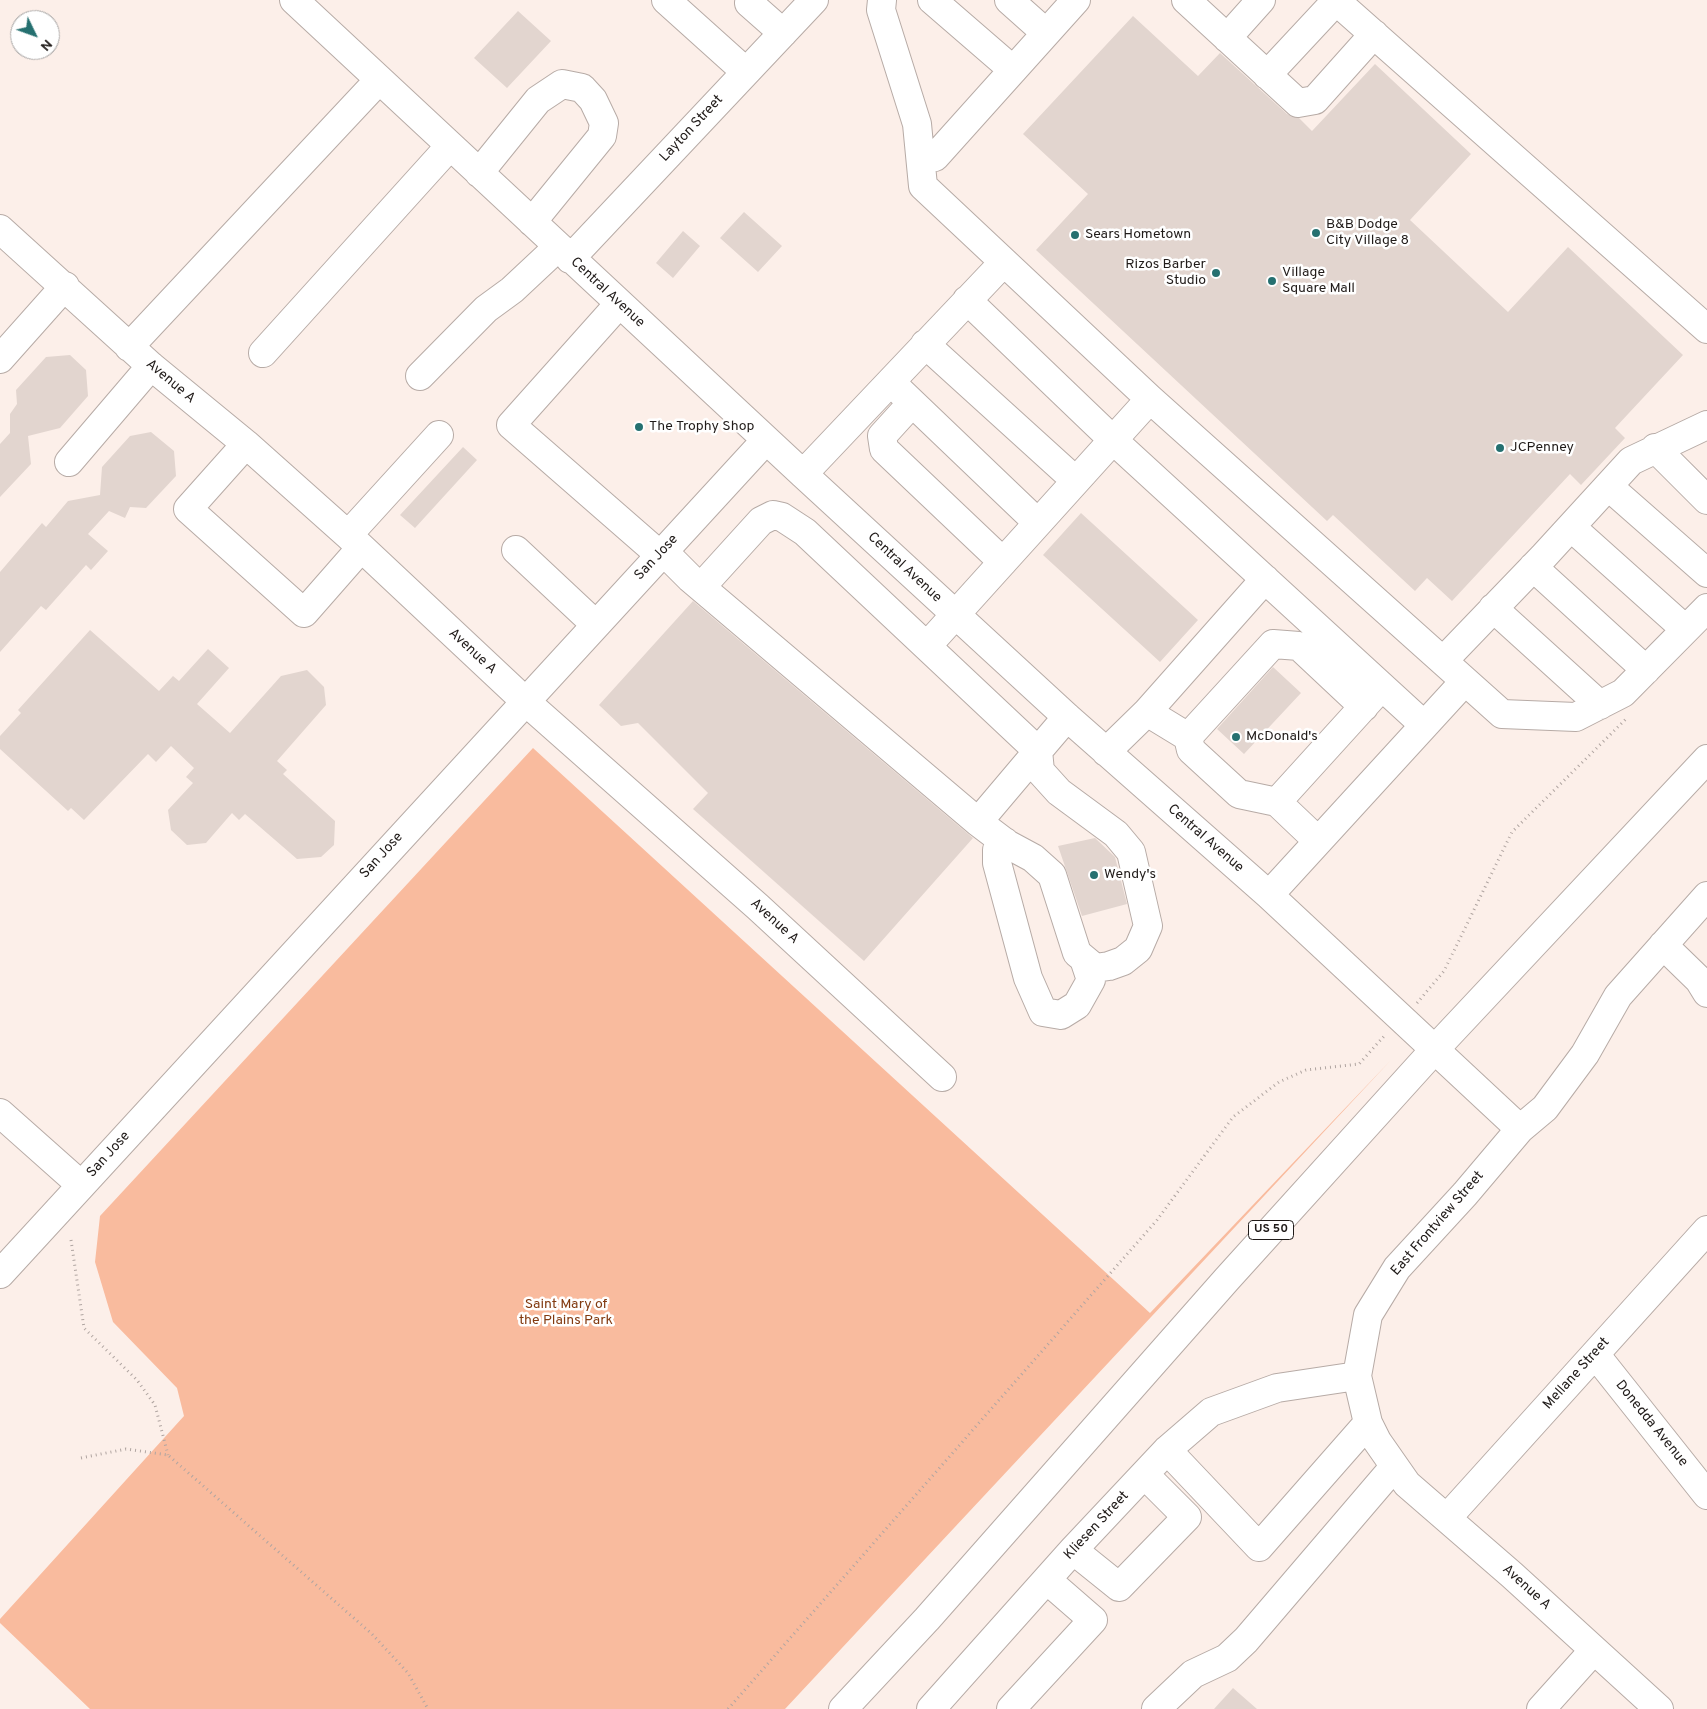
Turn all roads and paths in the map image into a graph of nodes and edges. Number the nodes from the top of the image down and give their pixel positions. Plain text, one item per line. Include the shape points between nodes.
1 (294, 0) edge
2 (666, 0) edge
3 (814, 0) edge
4 (882, 0) edge
5 (932, 0) edge
6 (1009, 0) edge
7 (1076, 0) edge
8 (1186, 0) edge
9 (1261, 0) edge
10 (749, 1) edge
11 (1336, 1) edge
12 (783, 33) junction
13 (1046, 33) junction
14 (1374, 34) junction
15 (1227, 38) junction
16 (1013, 70) junction
17 (746, 72) junction
18 (1267, 75) junction
19 (379, 80) junction
20 (450, 146) junction
21 (922, 160) junction
22 (478, 173) junction
23 (532, 222) junction
24 (0, 230) edge
25 (564, 253) junction
26 (1004, 262) junction
27 (65, 286) junction
28 (967, 300) junction
29 (619, 304) junction
30 (1707, 329) edge
31 (926, 344) junction
32 (129, 347) junction
33 (263, 353) dead end
34 (0, 359) edge
35 (151, 366) junction
36 (420, 376) dead end
37 (890, 382) junction
38 (1150, 399) junction
39 (912, 403) junction
40 (1707, 425) edge
41 (438, 435) dead end
42 (766, 440) junction
43 (1113, 440) junction
44 (246, 444) junction
45 (1655, 448) junction
46 (69, 462) dead end
47 (803, 474) junction
48 (1076, 481) junction
49 (1608, 486) junction
50 (1707, 500) edge
51 (1038, 523) junction
52 (1571, 527) junction
53 (354, 542) junction
54 (880, 546) junction
55 (516, 550) dead end
56 (661, 553) junction
57 (1003, 562) junction
58 (1533, 567) junction
59 (1707, 573) edge
60 (852, 576) junction
61 (1265, 579) junction
62 (702, 586) junction
63 (1493, 608) junction
64 (1707, 608) edge
65 (955, 614) junction
66 (595, 624) junction
67 (1686, 629) junction
68 (927, 646) junction
69 (1443, 661) junction
70 (1646, 670) junction
71 (1465, 681) junction
72 (1382, 687) junction
73 (525, 701) junction
74 (1600, 705) junction
75 (1364, 706) junction
76 (1146, 712) junction
77 (1630, 715) dead end
78 (1066, 717) junction
79 (1424, 725) junction
80 (1188, 736) junction
81 (1038, 751) junction
82 (1106, 752) junction
83 (1707, 759) edge
84 (1277, 802) junction
85 (978, 822) junction
86 (1318, 841) junction
87 (1005, 842) junction
88 (1269, 894) junction
89 (1707, 896) edge
90 (1663, 945) junction
91 (1084, 959) junction
92 (1432, 988) dead end
93 (1707, 993) edge
94 (1378, 1043) dead end
95 (1436, 1048) junction
96 (942, 1077) dead end
97 (0, 1113) edge
98 (1520, 1129) junction
99 (81, 1185) junction
100 (1707, 1230) edge
101 (70, 1240) dead end
102 (0, 1274) edge
103 (1595, 1354) junction
104 (1358, 1376) junction
105 (1368, 1422) junction
106 (1167, 1450) junction
107 (168, 1455) junction
108 (81, 1458) dead end
109 (1394, 1467) junction
110 (1145, 1475) junction
111 (1707, 1495) edge
112 (1447, 1518) junction
113 (1073, 1550) junction
114 (1046, 1580) junction
115 (1594, 1650) junction
116 (428, 1709) edge
117 (728, 1709) edge
118 (843, 1709) edge
119 (931, 1709) edge
120 (1011, 1709) edge
121 (1156, 1709) edge
122 (1541, 1709) edge
123 (1659, 1709) edge

1 - 19 main road, Central Avenue
2 - 17 main road
3 - 12 main road, Layton Street
4 - 21 main road via 881,10 917,124
5 - 16 main road
6 - 13 main road
7 - 13 main road
8 - 15 main road
9 - 15 main road
10 - 12 main road
11 - 14 main road
11 - 18 main road
12 - 17 main road, Layton Street
13 - 16 main road
14 - 18 main road via 1315,100 1298,103
14 - 30 main road
15 - 18 main road
16 - 21 main road via 935,157
17 - 25 main road, Layton Street
19 - 20 main road, Central Avenue
19 - 32 main road
20 - 22 main road, Central Avenue
20 - 33 main road
21 - 26 main road via 923,186
22 - 23 main road, Central Avenue
22 - 23 main road via 538,100 562,84 582,88 593,100 604,123 602,136
23 - 25 main road, Central Avenue
24 - 27 main road, Avenue A
25 - 29 main road, Central Avenue
25 - 36 main road, Layton Street via 486,309
26 - 28 main road
26 - 38 main road
27 - 32 main road, Avenue A
27 - 34 main road
28 - 31 main road
28 - 43 main road
29 - 42 main road, Central Avenue
29 - 56 main road via 511,425
31 - 37 main road
31 - 48 main road
32 - 35 main road, Avenue A
35 - 44 main road, Avenue A
35 - 46 main road
37 - 39 main road
37 - 47 main road
38 - 43 main road
38 - 69 main road
39 - 51 main road
39 - 57 main road via 882,436 884,448
40 - 45 main road
41 - 53 main road
42 - 47 main road, Central Avenue
42 - 56 main road, San Jose
43 - 48 main road
43 - 61 main road
44 - 53 main road, Avenue A
44 - 53 main road via 188,509 304,614
45 - 49 main road via 1631,461
45 - 50 main road
47 - 54 main road, Central Avenue
48 - 51 main road
49 - 52 main road
49 - 59 main road
51 - 57 main road
52 - 58 main road
52 - 67 main road
53 - 73 main road, Avenue A
54 - 60 main road
54 - 65 main road, Central Avenue
55 - 66 main road
56 - 62 main road
56 - 66 main road, San Jose
57 - 65 main road
58 - 63 main road
58 - 70 main road
60 - 62 main road via 805,532 773,515 761,521
60 - 68 main road
61 - 72 main road
61 - 76 main road
62 - 85 main road
63 - 69 main road
63 - 74 main road
64 - 67 main road
65 - 68 main road
65 - 78 main road, Central Avenue
66 - 73 main road, San Jose
67 - 70 main road
68 - 81 main road
69 - 71 main road
70 - 74 main road via 1623,693
71 - 74 main road via 1502,714 1576,717
71 - 79 main road
72 - 75 main road
72 - 79 main road
73 - 96 main road, Avenue A via 758,907
73 - 99 main road, San Jose
75 - 80 main road via 1299,646 1273,644
75 - 84 main road
76 - 80 main road
76 - 82 main road
77 - 92 path via 1512,832 1444,972
78 - 81 main road
78 - 82 main road, Central Avenue
79 - 86 main road
80 - 84 main road via 1191,750 1239,794
81 - 85 main road
81 - 91 main road via 1040,771 1058,792 1111,830 1131,852 1148,926 1138,949 1124,961 1095,968
82 - 88 main road, Central Avenue
83 - 95 main road, US 50
84 - 86 main road
85 - 87 main road
86 - 88 main road
87 - 91 main road via 1033,858 1052,875 1077,953
87 - 91 main road via 997,850 997,863 1028,978 1043,1012 1061,1015 1077,1005 1091,980
88 - 95 main road, Central Avenue
89 - 90 main road, East Frontview Street
90 - 93 main road
90 - 98 main road, East Frontview Street via 1618,996 1585,1054 1545,1108
94 - 117 path via 1359,1064 1306,1070 1279,1082 1233,1117 1157,1220
95 - 98 main road, Central Avenue
95 - 118 main road, US 50
97 - 99 main road
98 - 104 main road, East Frontview Street via 1397,1268 1368,1315
99 - 102 main road, San Jose
100 - 103 main road, Mellane Street
101 - 107 path via 84,1328 137,1380 155,1405
103 - 111 main road, Donedda Avenue
103 - 112 main road, Mellane Street
104 - 105 main road, East Frontview Street
104 - 106 main road, Kliesen Street via 1277,1388 1240,1400 1211,1412
105 - 106 main road via 1259,1546
105 - 109 main road, East Frontview Street
106 - 110 main road, Kliesen Street
107 - 108 path via 126,1449
107 - 116 path via 372,1634 408,1673
109 - 112 main road, Avenue A via 1407,1484
109 - 121 main road via 1246,1640 1227,1658 1193,1674
110 - 113 main road, Kliesen Street
110 - 113 main road via 1187,1517 1119,1587
112 - 115 main road, Avenue A
113 - 114 main road, Kliesen Street
114 - 119 main road, Kliesen Street
114 - 120 main road via 1093,1620
115 - 122 main road
115 - 123 main road, Avenue A

